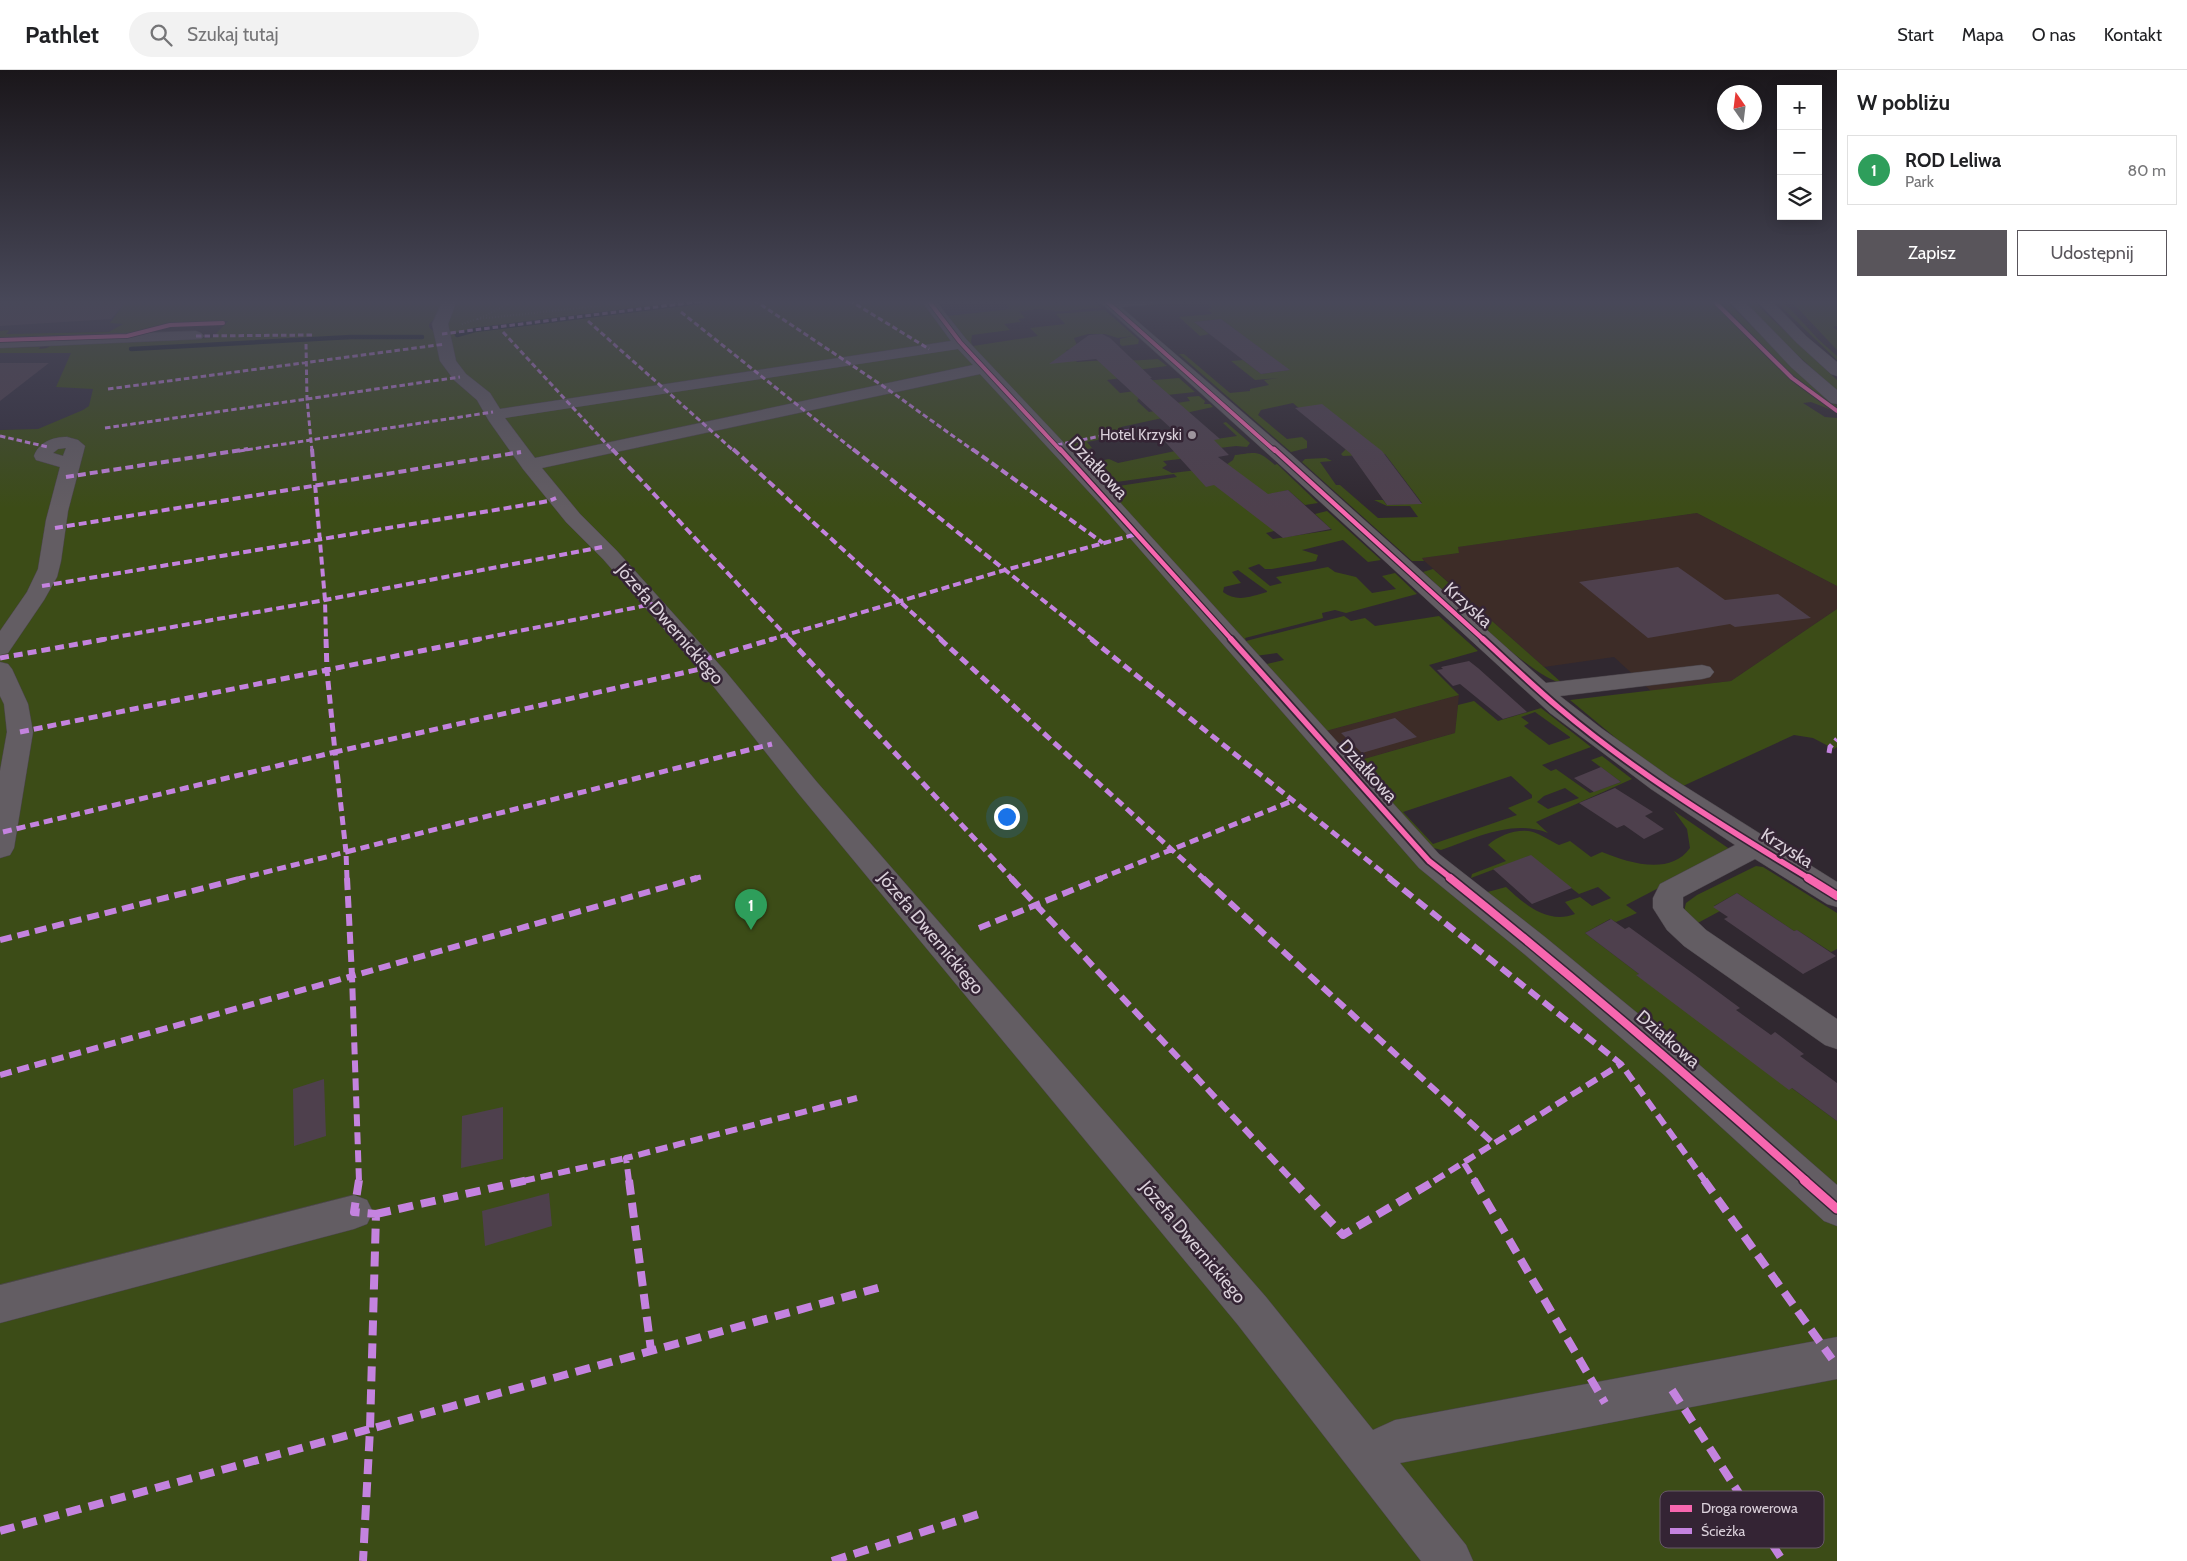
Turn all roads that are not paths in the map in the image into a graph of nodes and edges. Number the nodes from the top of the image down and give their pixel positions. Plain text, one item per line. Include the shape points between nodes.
1 (455, 370) edge
2 (793, 370) edge
3 (977, 370) edge
4 (985, 370) edge
5 (1184, 370) edge
6 (1803, 370) edge
7 (1837, 399) edge
8 (494, 415) junction
9 (70, 464) dead end
10 (530, 465) junction
11 (0, 648) edge
12 (0, 670) edge
13 (1702, 672) dead end
14 (1541, 691) junction
15 (1756, 846) junction
16 (0, 848) edge
17 (1837, 896) edge
18 (1837, 1036) edge
19 (1837, 1209) edge
20 (354, 1212) dead end
21 (0, 1304) edge
22 (1837, 1358) edge
23 (1367, 1456) junction
24 (1450, 1561) edge

1 - 8 street, Józefa Dwernickiego via 484,398
2 - 8 street
3 - 10 street
4 - 19 street, Działkowa via 1109,502 1428,861 1675,1064
5 - 14 street, Krzyska
6 - 7 street
8 - 10 street, Józefa Dwernickiego
9 - 11 street via 44,584
10 - 23 street, Józefa Dwernickiego via 573,518 718,677 813,794 1252,1311
12 - 16 street via 16,704 20,732
13 - 14 street
14 - 15 street, Krzyska via 1630,763
15 - 17 street, Krzyska
15 - 18 street via 1670,891 1666,902 1669,911 1695,938
20 - 21 street
22 - 23 street via 1395,1442
23 - 24 street, Józefa Dwernickiego

